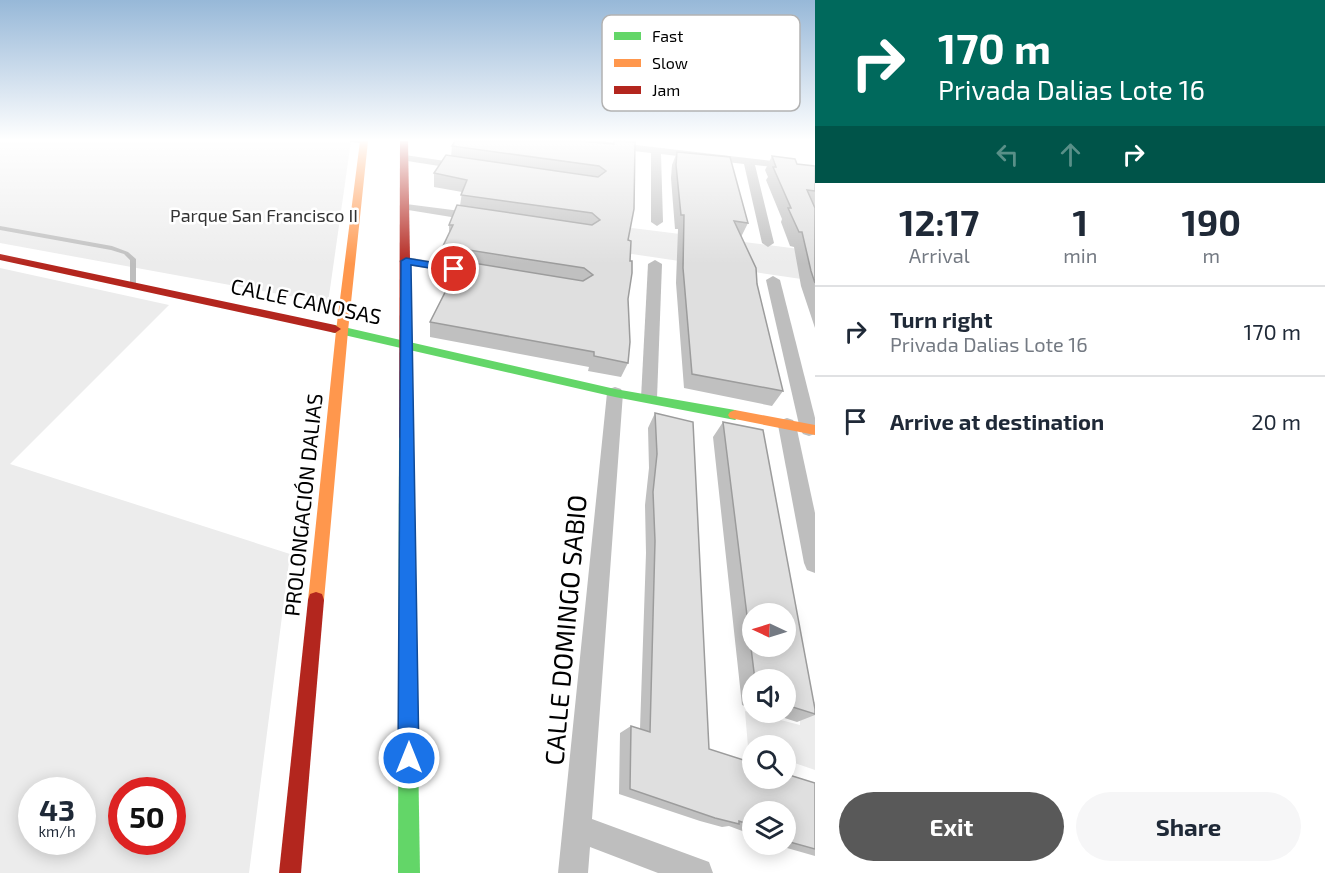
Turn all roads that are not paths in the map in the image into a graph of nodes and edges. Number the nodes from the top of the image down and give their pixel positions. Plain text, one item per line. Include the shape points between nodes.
1 (355, 182) edge
2 (405, 182) edge
3 (656, 182) edge
4 (754, 182) edge
5 (406, 207) junction
6 (486, 218) edge
7 (657, 222) dead end
8 (0, 228) edge
9 (768, 243) dead end
10 (0, 257) edge
11 (406, 261) junction
12 (655, 264) dead end
13 (489, 274) edge
14 (773, 280) dead end
15 (133, 286) junction
16 (342, 331) junction
17 (407, 345) junction
18 (615, 393) junction
19 (648, 398) junction
20 (787, 425) junction
21 (812, 430) edge
22 (815, 563) edge
23 (578, 828) junction
24 (290, 873) edge
25 (409, 873) edge
26 (573, 873) edge
27 (698, 873) edge

1 - 16 main road, PROLONGACIÓN DALIAS
2 - 5 main road
3 - 7 street
4 - 9 street
5 - 6 street
5 - 11 main road
8 - 15 lane via 126,253 133,260
10 - 15 main road, CALLE CANOSAS
11 - 13 street
11 - 17 main road
12 - 19 street
14 - 21 street
15 - 16 main road, CALLE CANOSAS
16 - 17 main road, CALLE CANOSAS
16 - 24 main road, PROLONGACIÓN DALIAS
17 - 18 main road, CALLE CANOSAS
17 - 25 main road
18 - 19 main road, CALLE CANOSAS
18 - 23 street, CALLE DOMINGO SABIO
19 - 20 main road, CALLE CANOSAS
20 - 21 main road, CALLE CANOSAS
20 - 22 street
23 - 26 street, CALLE DOMINGO SABIO
23 - 27 street

